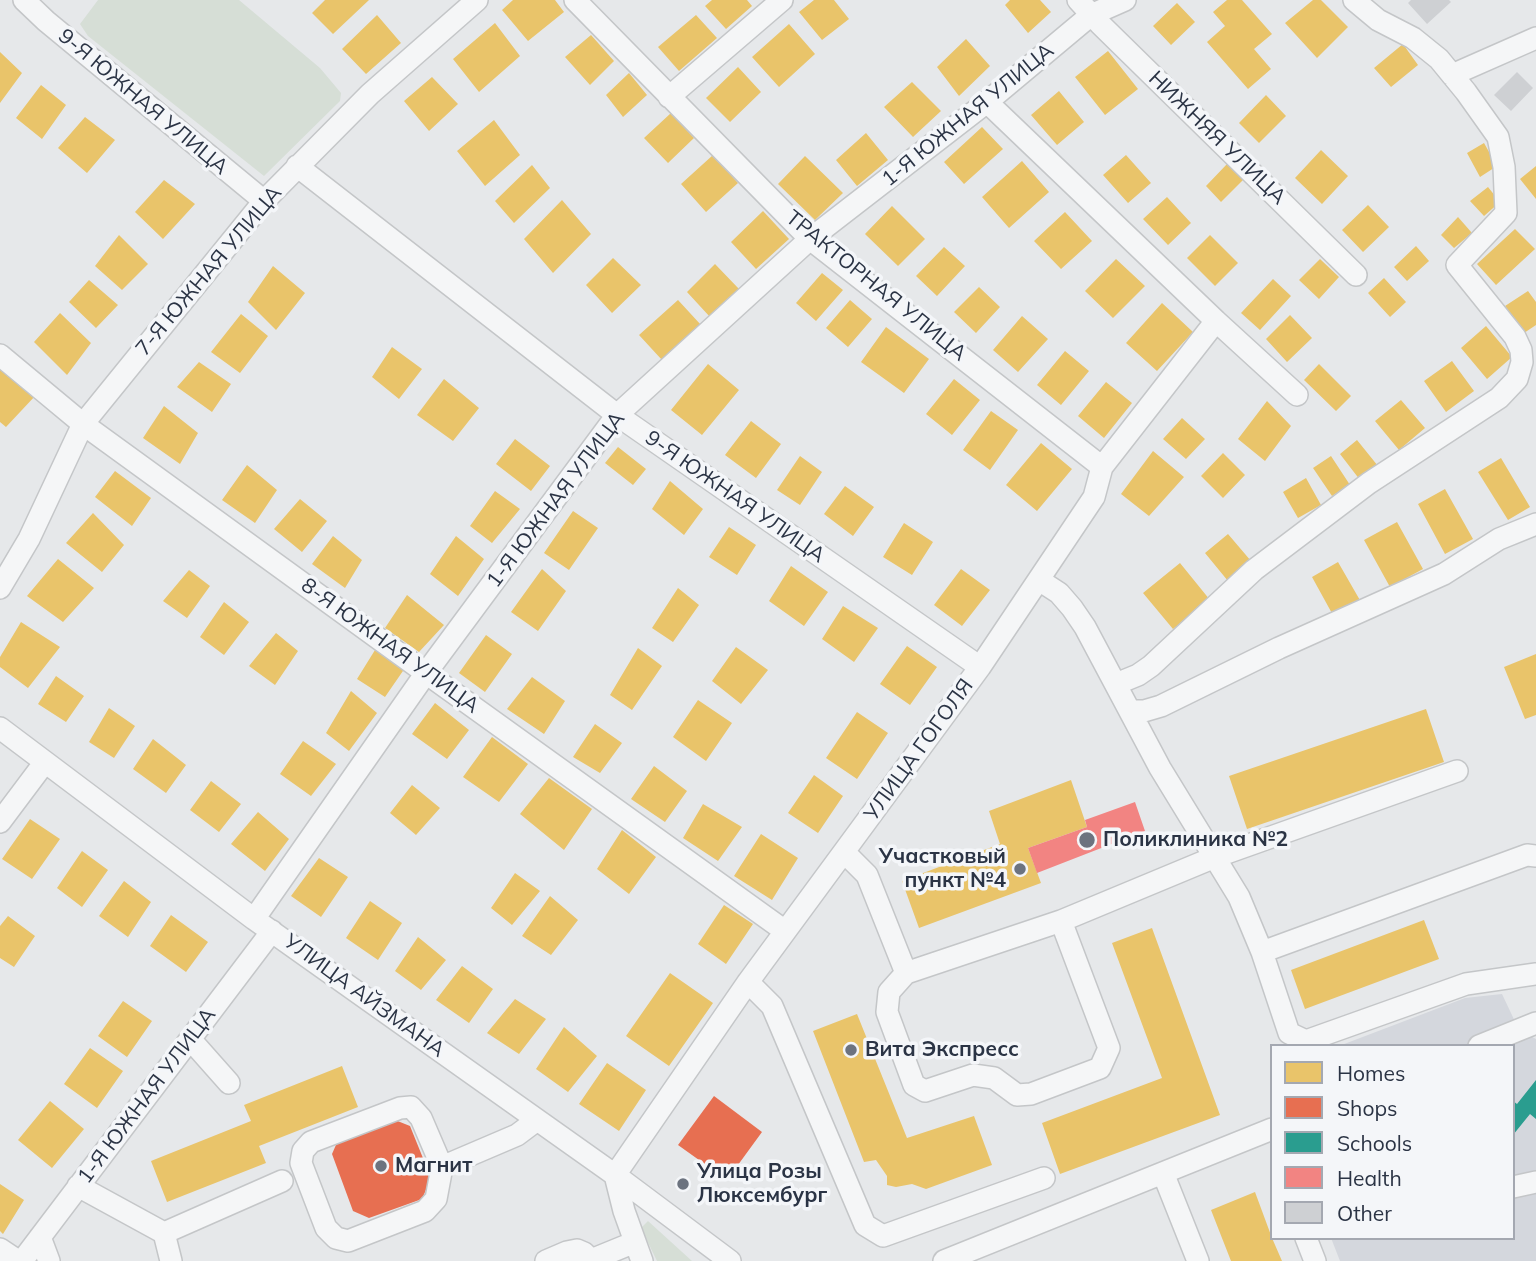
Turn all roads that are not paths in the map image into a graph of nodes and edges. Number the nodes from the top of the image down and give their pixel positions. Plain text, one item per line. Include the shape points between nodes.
1 (24, 0) edge
2 (477, 0) edge
3 (575, 0) edge
4 (782, 0) edge
5 (1125, 0) edge
6 (1354, 0) edge
7 (1085, 7) edge
8 (1536, 38) edge
9 (1452, 75) junction
10 (669, 97) junction
11 (987, 102) junction
12 (298, 166) junction
13 (264, 201) junction
14 (810, 239) junction
15 (1356, 275) dead end
16 (1216, 321) junction
17 (0, 355) edge
18 (1297, 395) dead end
19 (617, 415) junction
20 (83, 424) junction
21 (1102, 467) junction
22 (1536, 524) edge
23 (1039, 580) junction
24 (0, 588) edge
25 (980, 667) junction
26 (426, 673) junction
27 (1116, 684) junction
28 (1130, 711) junction
29 (0, 728) edge
30 (45, 762) junction
31 (1457, 771) dead end
32 (0, 822) edge
33 (844, 852) junction
34 (1536, 856) edge
35 (1215, 857) junction
36 (1061, 921) junction
37 (263, 925) junction
38 (785, 931) junction
39 (1262, 952) junction
40 (906, 973) junction
41 (1536, 974) edge
42 (748, 982) junction
43 (1536, 1023) edge
44 (190, 1039) junction
45 (1484, 1044) edge
46 (229, 1083) dead end
47 (537, 1120) junction
48 (1269, 1137) edge
49 (442, 1167) junction
50 (1163, 1173) junction
51 (614, 1175) junction
52 (1044, 1178) dead end
53 (282, 1181) dead end
54 (1536, 1182) edge
55 (78, 1186) junction
56 (1515, 1187) edge
57 (164, 1233) junction
58 (40, 1237) junction
59 (1307, 1240) edge
60 (0, 1249) edge
61 (638, 1251) edge
62 (20, 1261) edge
63 (49, 1261) edge
64 (171, 1261) edge
65 (546, 1261) edge
66 (591, 1261) edge
67 (730, 1261) edge
68 (944, 1261) edge
69 (1198, 1261) edge
70 (1315, 1261) edge

1 - 13 street, 9-Я ЮЖНАЯ УЛИЦА
2 - 12 street, 7-Я ЮЖНАЯ УЛИЦА via 370,94
3 - 10 street, ТРАКТОРНАЯ УЛИЦА
4 - 10 street
5 - 7 street, 1-Я ЮЖНАЯ УЛИЦА
6 - 9 street via 1378,20 1413,38
7 - 11 street, 1-Я ЮЖНАЯ УЛИЦА
7 - 15 street, НИЖНЯЯ УЛИЦА
8 - 9 street
9 - 27 street via 1498,137 1506,213 1457,265 1515,337 1522,362 1517,379 1499,398 1369,483 1264,562 1151,666
10 - 14 street, ТРАКТОРНАЯ УЛИЦА
11 - 14 street, 1-Я ЮЖНАЯ УЛИЦА
11 - 16 street
12 - 13 street, 7-Я ЮЖНАЯ УЛИЦА
12 - 19 street, 9-Я ЮЖНАЯ УЛИЦА
13 - 20 street, 7-Я ЮЖНАЯ УЛИЦА
14 - 19 street, 1-Я ЮЖНАЯ УЛИЦА
14 - 21 street, ТРАКТОРНАЯ УЛИЦА
16 - 18 street
16 - 21 street, УЛИЦА ГОГОЛЯ
17 - 20 street, 8-Я ЮЖНАЯ УЛИЦА
19 - 25 street, 9-Я ЮЖНАЯ УЛИЦА
19 - 26 street, 1-Я ЮЖНАЯ УЛИЦА
20 - 24 street, 7-Я ЮЖНАЯ УЛИЦА
20 - 26 street, 8-Я ЮЖНАЯ УЛИЦА
21 - 23 street, УЛИЦА ГОГОЛЯ via 1094,497
22 - 28 street via 1499,539 1444,574 1161,706
23 - 25 street, УЛИЦА ГОГОЛЯ
23 - 27 street via 1072,608
25 - 33 street, УЛИЦА ГОГОЛЯ
26 - 37 street, 1-Я ЮЖНАЯ УЛИЦА
26 - 38 street, 8-Я ЮЖНАЯ УЛИЦА
27 - 28 street
28 - 35 street
29 - 30 street, УЛИЦА АЙЗМАНА
30 - 32 street
30 - 37 street, УЛИЦА АЙЗМАНА
31 - 35 street
33 - 38 street, УЛИЦА ГОГОЛЯ
33 - 40 street via 867,875
34 - 39 street via 1527,855
35 - 36 street
35 - 39 street via 1239,897
36 - 40 street
36 - 40 street via 1109,1048 1100,1069 1031,1094 1017,1095 993,1078 973,1075 925,1091 914,1085 887,1012 889,992
37 - 44 street, 1-Я ЮЖНАЯ УЛИЦА
37 - 47 street, УЛИЦА АЙЗМАНА
38 - 42 street, УЛИЦА ГОГОЛЯ
39 - 41 street via 1289,1033 1306,1041 1466,984
42 - 51 street, УЛИЦА ГОГОЛЯ
42 - 52 street via 772,1006 865,1225 883,1236
43 - 45 street
44 - 46 street
44 - 55 street, 1-Я ЮЖНАЯ УЛИЦА
47 - 49 street via 517,1135
47 - 51 street, УЛИЦА АЙЗМАНА
48 - 50 street
49 - 49 street via 421,1118 411,1107 311,1142 301,1163 326,1228 336,1238 348,1241 425,1211 436,1199
50 - 68 street
50 - 69 street
51 - 61 street
51 - 67 street, УЛИЦА АЙЗМАНА
53 - 57 street
54 - 56 street
55 - 57 street
55 - 58 street, 1-Я ЮЖНАЯ УЛИЦА
57 - 64 street
58 - 62 street, 1-Я ЮЖНАЯ УЛИЦА
58 - 63 street
59 - 70 street
60 - 62 street
61 - 66 street
65 - 66 street via 577,1251

